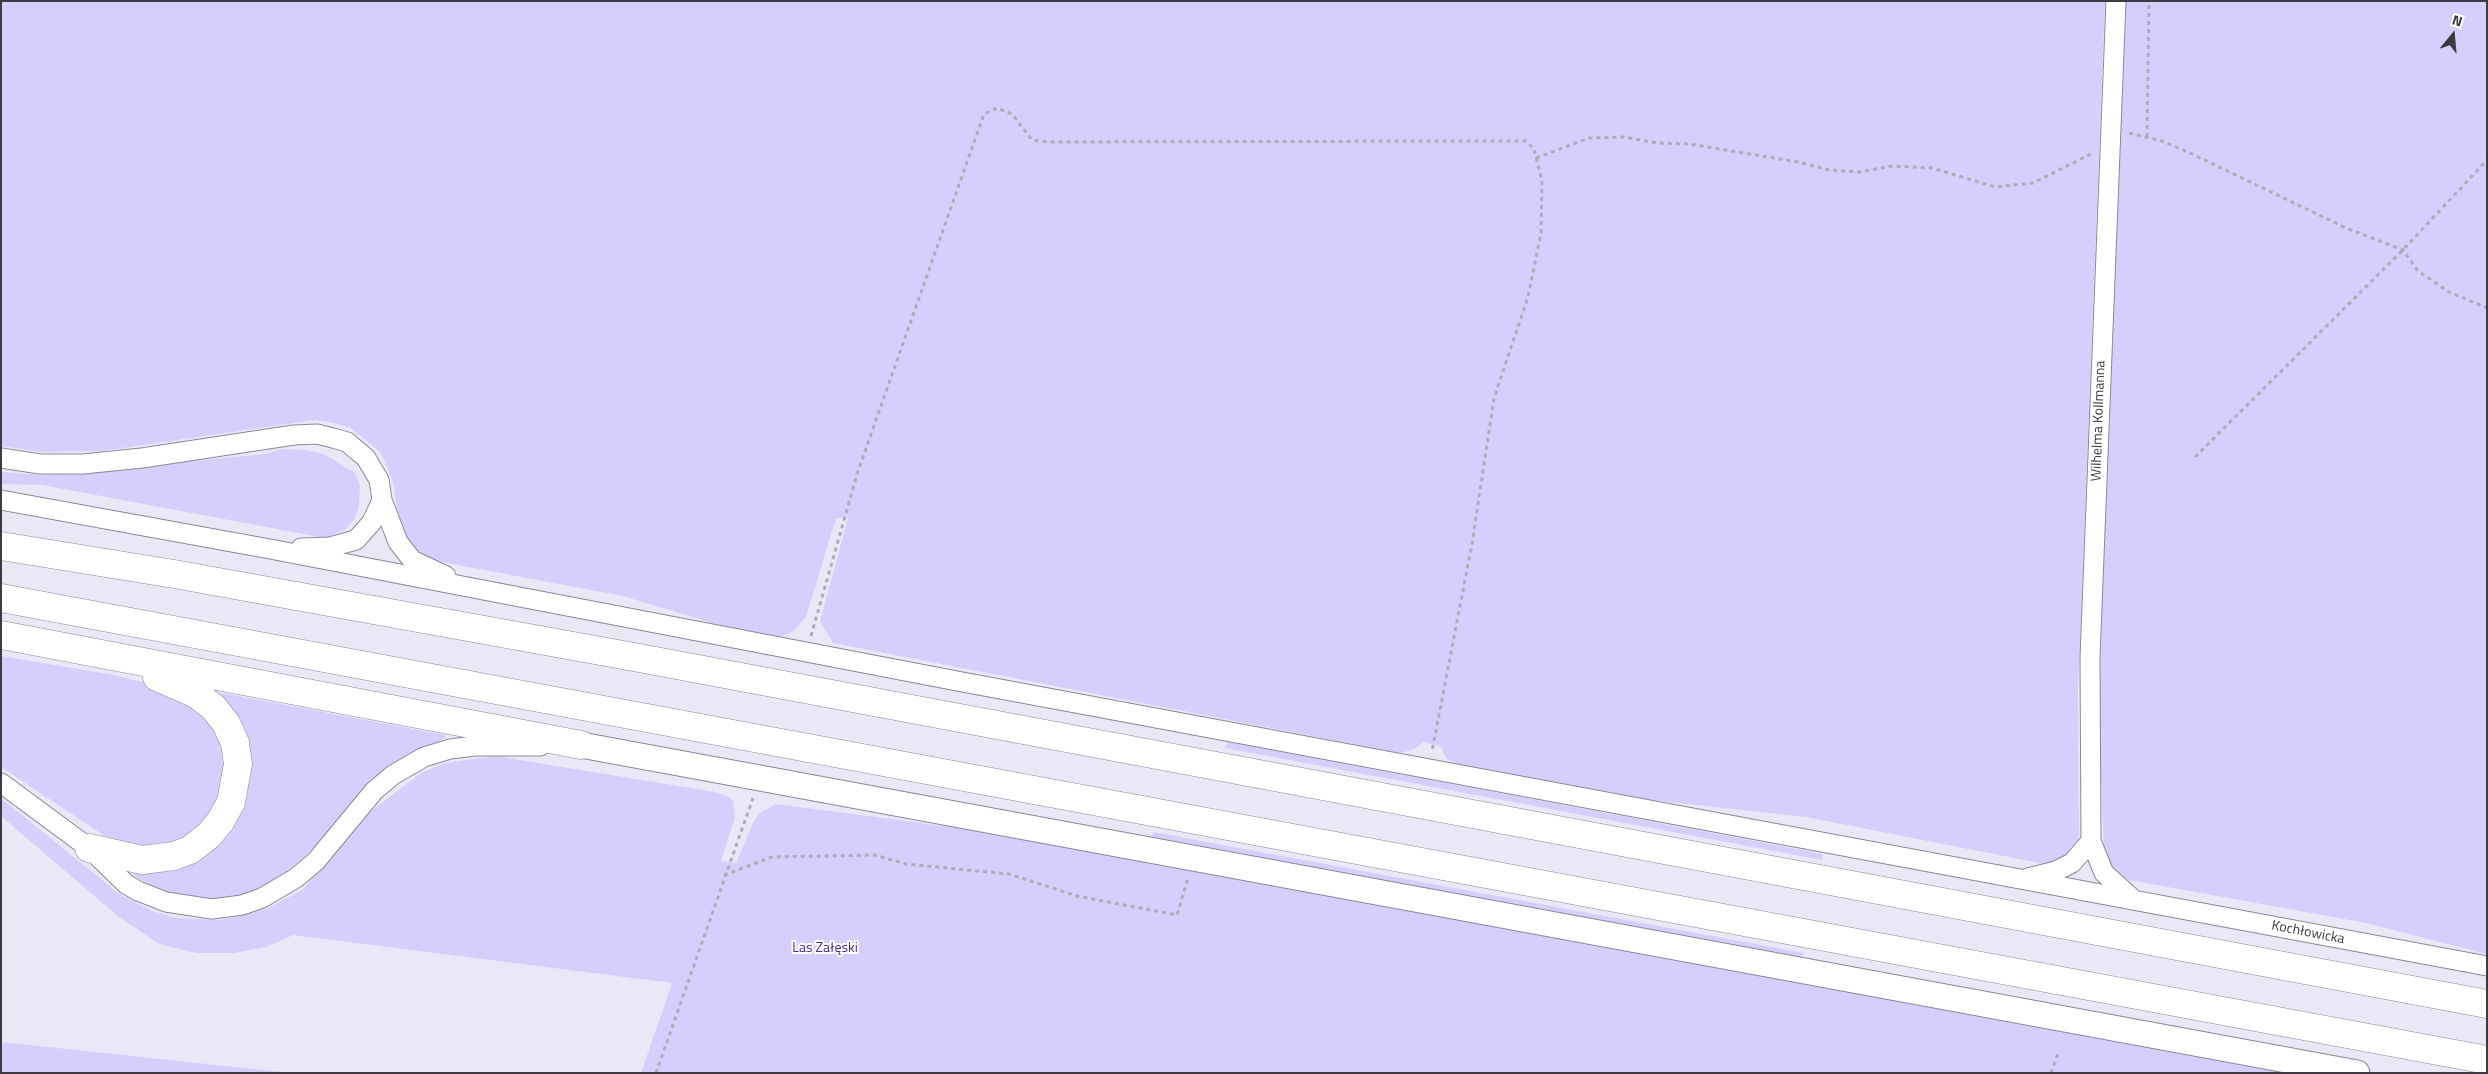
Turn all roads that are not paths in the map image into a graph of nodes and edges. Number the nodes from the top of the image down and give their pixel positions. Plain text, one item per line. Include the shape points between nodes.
1 (2116, 1) edge
2 (1, 458) edge
3 (1, 500) edge
4 (382, 500) junction
5 (1, 546) edge
6 (270, 549) junction
7 (469, 588) junction
8 (1, 598) edge
9 (1, 636) edge
10 (124, 658) junction
11 (581, 745) junction
12 (1, 783) edge
13 (2091, 841) junction
14 (89, 848) junction
15 (2021, 880) junction
16 (2134, 900) junction
17 (2484, 966) edge
18 (2487, 1004) edge
19 (2487, 1060) edge
20 (2357, 1073) edge

1 - 13 street, Wilhelma Kollmanna via 2089,698
2 - 4 street via 40,464 83,464 294,434 317,434 347,442 366,458 378,480
3 - 6 street
4 - 6 street via 372,522 356,540 330,547
4 - 7 street via 398,542 412,560
5 - 18 highway via 634,657
6 - 7 street, Kochłowicka
7 - 15 street, Kochłowicka
8 - 19 highway
9 - 10 highway
10 - 11 highway
10 - 14 highway via 162,680 196,694 223,718 235,743 238,764 235,789 226,813 209,835 190,850 174,856 142,860
11 - 14 street via 474,746 424,757 393,775 374,791 316,861 301,874 278,890 242,905 212,909 182,906 150,897 126,884
11 - 20 main road
12 - 14 street
13 - 15 street via 2072,863 2056,871
13 - 16 street via 2104,873
15 - 16 street, Kochłowicka
16 - 17 street, Kochłowicka

